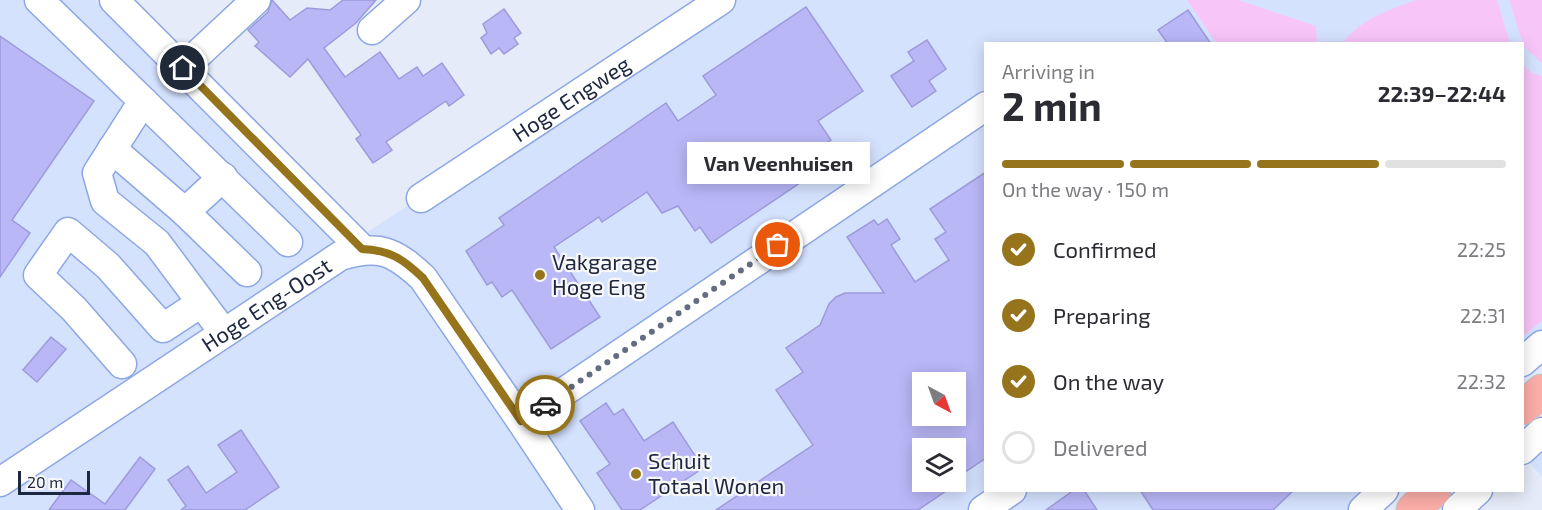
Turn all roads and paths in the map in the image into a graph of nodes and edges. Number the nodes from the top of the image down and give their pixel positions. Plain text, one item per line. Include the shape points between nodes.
1 (39, 0) edge
2 (256, 0) edge
3 (406, 0) edge
4 (721, 0) edge
5 (122, 8) edge
6 (372, 30) dead end
7 (183, 68) junction
8 (143, 101) junction
9 (984, 107) edge
10 (112, 149) junction
11 (223, 177) junction
12 (421, 198) dead end
13 (185, 212) junction
14 (288, 242) dead end
15 (362, 249) junction
16 (247, 272) dead end
17 (201, 303) junction
18 (224, 333) junction
19 (1542, 345) edge
20 (1524, 360) edge
21 (122, 364) dead end
22 (521, 421) junction
23 (1542, 432) edge
24 (1524, 448) edge
25 (0, 482) edge
26 (1009, 492) edge
27 (1382, 492) edge
28 (1432, 492) edge
29 (1476, 492) edge
30 (580, 510) edge
31 (983, 510) edge
32 (1363, 510) edge
33 (1413, 510) edge
34 (1457, 510) edge

1 - 8 street
2 - 7 street
3 - 6 street
4 - 12 street, Hoge Engweg
5 - 7 street
7 - 15 street
8 - 10 street
8 - 11 street
9 - 22 street
10 - 13 street
10 - 17 street via 97,173 105,201 156,243
11 - 13 street
11 - 14 street
13 - 16 street
15 - 18 street, Hoge Eng-Oost via 340,256
15 - 22 street via 382,250 405,262 423,278
17 - 18 street
17 - 21 street via 163,328 108,266 68,232 38,275
18 - 25 street, Hoge Eng-Oost
19 - 20 street
22 - 30 street
23 - 24 street
26 - 31 street
27 - 32 street
28 - 33 main road
29 - 34 street

